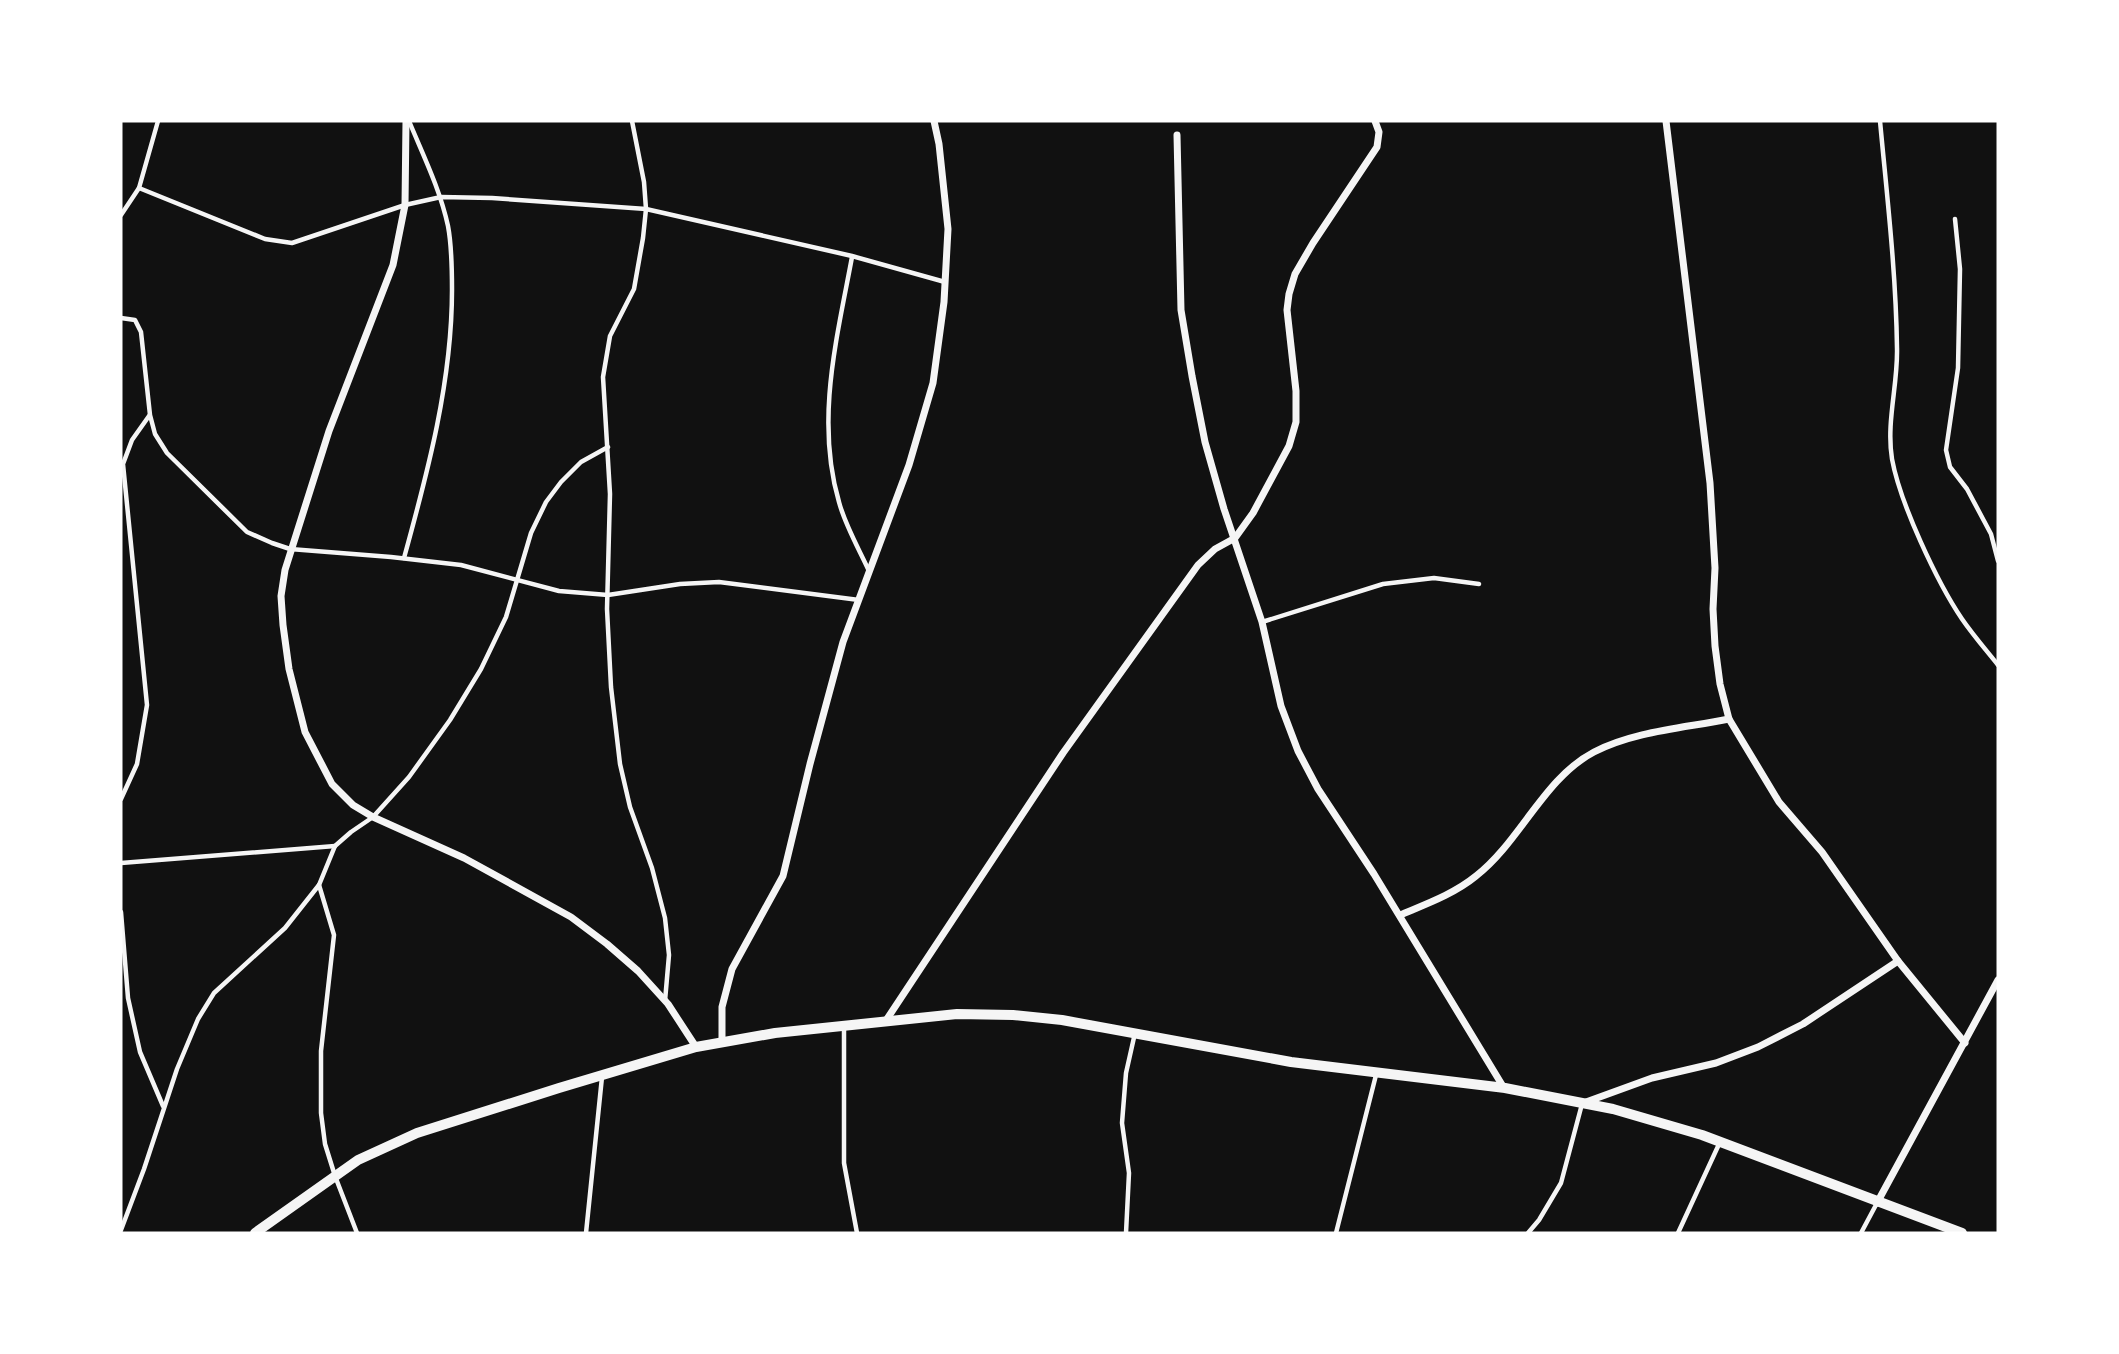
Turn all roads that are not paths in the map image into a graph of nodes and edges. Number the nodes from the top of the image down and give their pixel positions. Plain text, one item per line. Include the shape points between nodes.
1 (158, 121) edge
2 (408, 121) edge
3 (632, 121) edge
4 (934, 121) edge
5 (1375, 121) edge
6 (1666, 121) edge
7 (1880, 121) edge
8 (1177, 135) dead end
9 (139, 188) junction
10 (441, 197) junction
11 (405, 205) junction
12 (646, 209) junction
13 (121, 215) edge
14 (1955, 219) dead end
15 (852, 256) junction
16 (945, 282) junction
17 (121, 318) edge
18 (150, 415) junction
19 (608, 447) junction
20 (1235, 538) junction
21 (290, 550) junction
22 (404, 558) junction
23 (1998, 561) edge
24 (869, 572) junction
25 (517, 580) junction
26 (1479, 584) dead end
27 (608, 595) junction
28 (859, 600) junction
29 (1262, 622) junction
30 (1998, 665) edge
31 (1730, 719) junction
32 (121, 799) edge
33 (373, 817) junction
34 (335, 846) junction
35 (121, 863) edge
36 (319, 885) junction
37 (121, 912) edge
38 (1400, 915) junction
39 (1898, 961) junction
40 (1998, 980) edge
41 (665, 1002) junction
42 (885, 1023) junction
43 (844, 1027) junction
44 (1136, 1032) junction
45 (722, 1042) junction
46 (1965, 1043) junction
47 (696, 1046) junction
48 (1377, 1073) junction
49 (602, 1075) junction
50 (1504, 1088) junction
51 (1583, 1103) junction
52 (164, 1107) junction
53 (1720, 1143) junction
54 (335, 1177) junction
55 (1877, 1203) junction
56 (121, 1230) edge
57 (255, 1233) edge
58 (358, 1233) edge
59 (586, 1233) edge
60 (857, 1233) edge
61 (1126, 1233) edge
62 (1336, 1233) edge
63 (1528, 1233) edge
64 (1678, 1233) edge
65 (1861, 1233) edge
66 (1962, 1233) edge

1 - 9 lane
2 - 10 lane
2 - 11 street
3 - 12 lane
4 - 16 street via 948,229
5 - 20 street via 1377,147 1295,275 1287,310 1296,422 1273,479
6 - 31 street via 1710,482 1715,646
7 - 30 lane via 1897,351 1889,435 1892,460 1927,555 1961,617
8 - 20 street via 1181,310 1205,442
9 - 11 lane via 265,239 292,243
9 - 13 lane
10 - 11 lane
10 - 12 lane
10 - 22 lane via 452,263 447,367 425,481
11 - 21 street via 393,265 329,431
12 - 15 lane
12 - 19 lane via 634,289 610,336 603,377
14 - 23 lane via 1960,268 1958,368 1946,450 1950,467 1991,534
15 - 16 lane
15 - 24 lane via 829,385 828,451 839,503
16 - 24 street via 933,383 909,465
17 - 18 lane via 135,320 141,332
18 - 21 lane via 167,453 247,532
18 - 32 lane via 132,440 123,464 147,705 137,764
19 - 25 lane via 581,462 546,502
19 - 27 lane
20 - 29 street
20 - 42 street via 1206,557 1178,593 1063,753
21 - 22 lane
21 - 33 street via 281,596 283,625 305,732 332,784
22 - 25 lane via 461,565
24 - 28 street
25 - 27 lane via 559,591
25 - 33 lane via 506,617 481,669 409,777
26 - 29 lane via 1434,578 1383,584
27 - 28 lane via 719,582
27 - 41 lane via 611,687 621,764 665,918 669,955
28 - 45 street via 840,654 783,876 732,969 722,1007
29 - 38 street via 1281,706 1298,751
31 - 38 street via 1626,738 1593,752 1571,768 1477,876
31 - 39 street via 1779,802 1822,852
33 - 34 lane
33 - 41 street via 464,858 571,917 638,971
34 - 35 lane
34 - 36 lane
36 - 52 lane via 285,928 214,993 198,1019
36 - 54 lane via 334,935 319,1093 325,1144
37 - 52 lane via 128,998 140,1052
38 - 50 street
39 - 46 street
39 - 51 street via 1803,1024 1758,1047
40 - 46 street
41 - 47 street
42 - 43 street
42 - 44 street via 957,1014 1013,1015
43 - 45 street
43 - 60 lane via 844,1163
44 - 48 street via 1291,1062
44 - 61 lane via 1126,1073 1122,1123 1129,1173
45 - 47 street
46 - 55 street
47 - 49 street
48 - 50 street
48 - 62 lane
49 - 54 street via 417,1133 358,1160
49 - 59 lane
50 - 51 street
51 - 53 street
51 - 63 lane via 1561,1183
52 - 56 lane
53 - 55 street
53 - 64 lane
54 - 57 street
54 - 58 lane
55 - 65 lane
55 - 66 street

